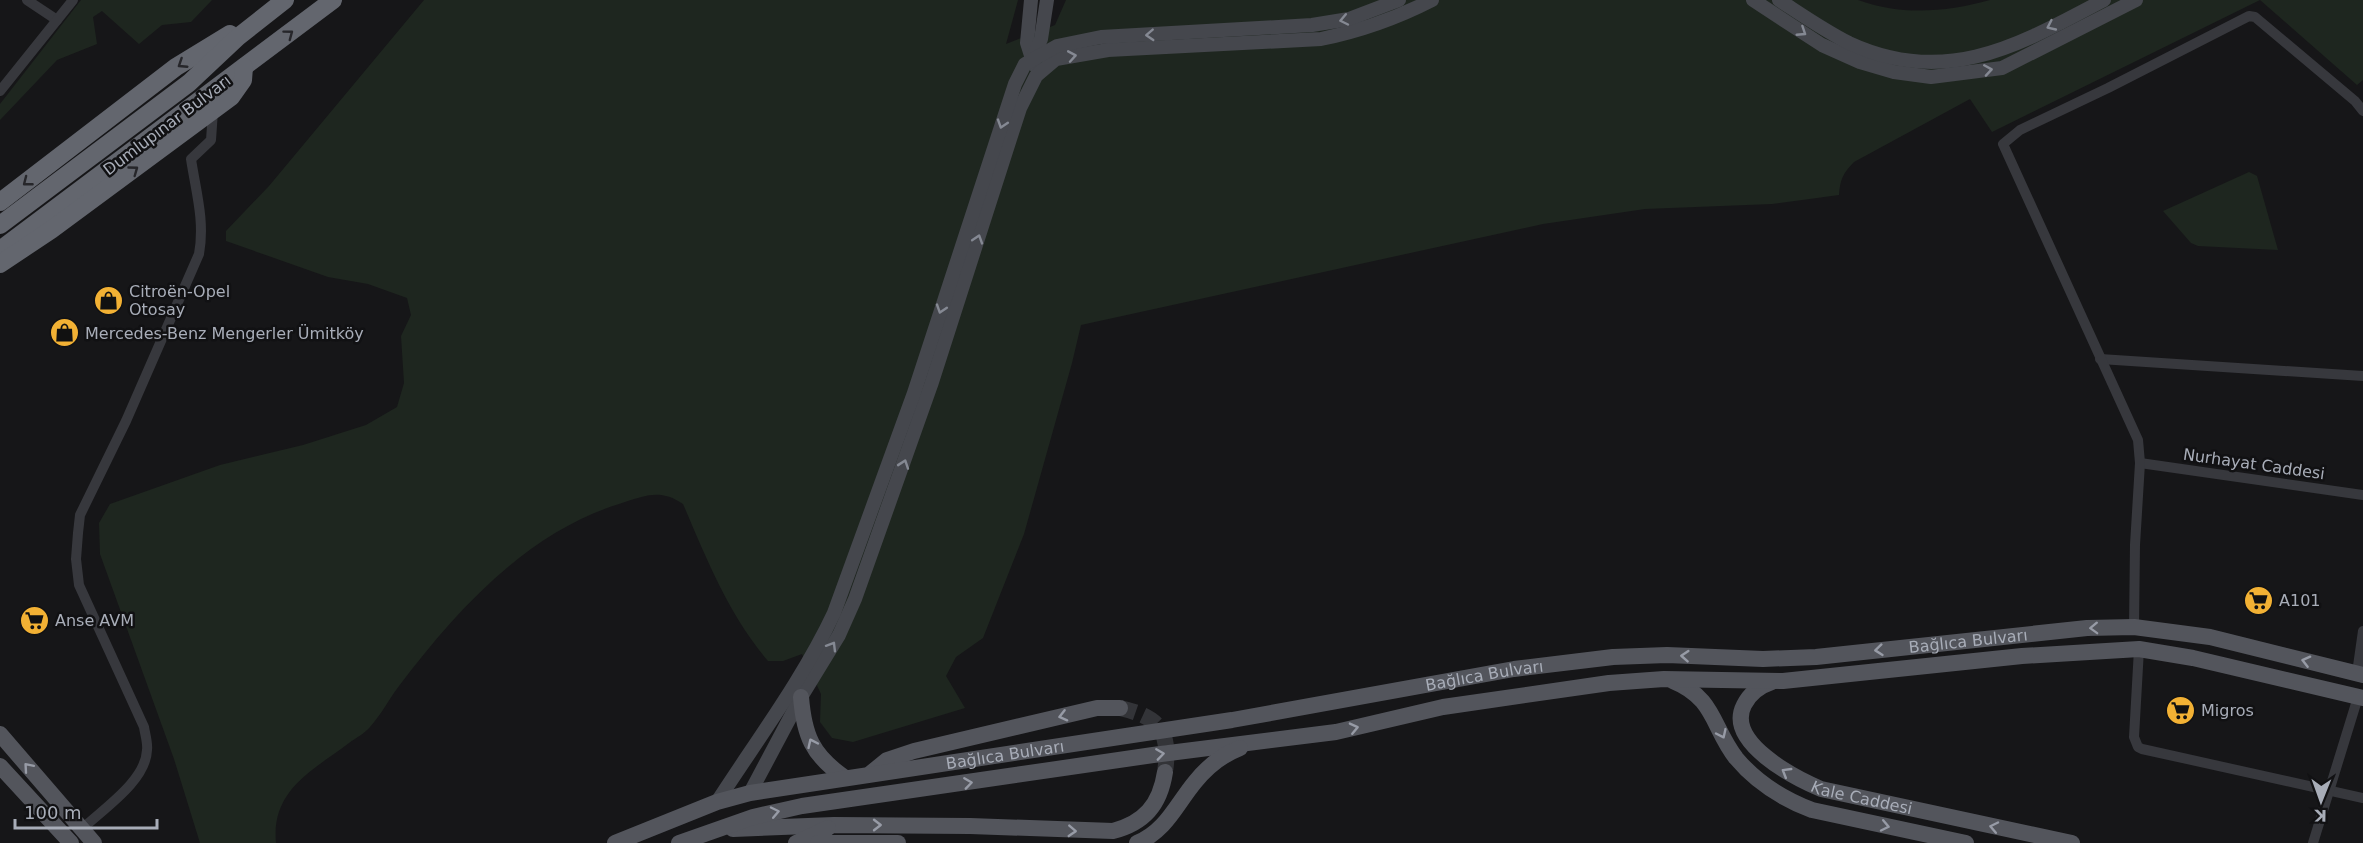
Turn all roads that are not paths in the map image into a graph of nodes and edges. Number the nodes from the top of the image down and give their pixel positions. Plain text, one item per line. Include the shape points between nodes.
1 (27, 0) edge
2 (73, 0) edge
3 (285, 0) edge
4 (333, 0) edge
5 (1031, 0) edge
6 (1047, 0) edge
7 (1399, 0) edge
8 (1432, 0) edge
9 (1753, 0) edge
10 (1779, 0) edge
11 (2104, 0) edge
12 (2136, 0) edge
13 (57, 20) junction
14 (1033, 58) junction
15 (1036, 76) junction
16 (0, 91) edge
17 (2359, 97) edge
18 (208, 104) junction
19 (2363, 111) edge
20 (0, 202) edge
21 (0, 225) edge
22 (0, 250) edge
23 (0, 264) edge
24 (2100, 360) junction
25 (2363, 376) edge
26 (2140, 463) junction
27 (2363, 495) edge
28 (2134, 627) junction
29 (2363, 631) edge
30 (2139, 650) junction
31 (2360, 674) edge
32 (1669, 679) junction
33 (1783, 681) junction
34 (801, 697) junction
35 (2360, 697) edge
36 (1120, 708) tunnel mouth
37 (0, 734) edge
38 (1255, 742) junction
39 (0, 766) edge
40 (1165, 772) tunnel mouth
41 (870, 774) junction
42 (844, 777) junction
43 (2330, 790) junction
44 (750, 793) junction
45 (2363, 798) edge
46 (717, 802) junction
47 (834, 825) junction
48 (82, 829) junction
49 (714, 830) junction
50 (71, 843) edge
51 (94, 843) edge
52 (615, 843) edge
53 (679, 843) edge
54 (796, 843) edge
55 (818, 843) edge
56 (898, 843) edge
57 (1137, 843) edge
58 (1966, 843) edge
59 (2072, 843) edge
60 (2313, 843) edge

1 - 13 street
2 - 13 street
3 -> 20 highway via 176,67
3 - 21 highway, Dumlupınar Bulvarı via 189,83
18 -> 4 highway, Dumlupınar Bulvarı via 244,67
5 - 14 street via 1027,43
6 - 14 street via 1041,39
7 -> 14 street via 1348,19 1312,26 1101,37 1057,46
15 -> 8 street via 1056,59 1108,50 1321,39 1377,24
9 -> 12 street via 1822,45 1860,63 1931,77 2002,68
11 -> 10 street via 1996,52 1940,62 1881,55 1849,42
13 - 16 street
14 - 15 street
14 -> 46 street via 1025,64 1015,84 914,393 834,613 821,641
34 -> 15 street via 855,599 931,385 1020,108
17 - 19 street
17 - 24 street via 2249,16 2006,139 2003,144 2058,259
18 - 22 highway, Dumlupınar Bulvarı
23 -> 18 highway via 51,230
18 - 48 street via 211,140 192,159 203,235 199,254 126,421 80,514 76,559 80,585 144,727 148,749 136,780
24 - 25 street
24 - 26 street via 2138,440
26 - 27 street, Nurhayat Caddesi
26 - 28 street
31 -> 28 main road, Bağlıca Bulvarı via 2210,637
28 -> 41 main road, Bağlıca Bulvarı via 2087,628 1816,657 1613,657 1514,669 1232,720
29 - 31 street
30 - 33 main road, Bağlıca Bulvarı via 2022,656
30 - 35 main road, Bağlıca Bulvarı via 2193,658
30 - 43 street via 2134,737 2138,747
32 - 33 main road, Bağlıca Bulvarı
38 -> 32 main road, Bağlıca Bulvarı via 1336,732 1443,707 1609,683
32 -> 58 main road, Kale Caddesi via 1706,704 1725,741 1751,774 1791,801 1812,810
59 -> 33 main road, Kale Caddesi via 1821,789 1780,769 1747,736 1741,715 1758,689
42 -> 34 main road via 829,767 812,746 803,723
34 - 44 street
35 - 43 street
36 -> 41 main road via 1097,708 914,751 887,760
48 -> 37 main road
49 -> 38 main road, Bağlıca Bulvarı via 802,806
38 - 57 main road via 1212,764 1195,781 1167,822
39 - 50 main road
47 -> 40 main road via 1113,831 1131,826 1144,816 1157,799
41 - 42 main road, Bağlıca Bulvarı
42 - 44 main road, Bağlıca Bulvarı
43 - 45 street
43 - 60 street
44 - 46 main road, Bağlıca Bulvarı
46 - 52 main road, Bağlıca Bulvarı
47 - 49 main road
47 - 54 main road
48 - 51 main road
49 - 53 main road, Bağlıca Bulvarı
55 - 56 main road

